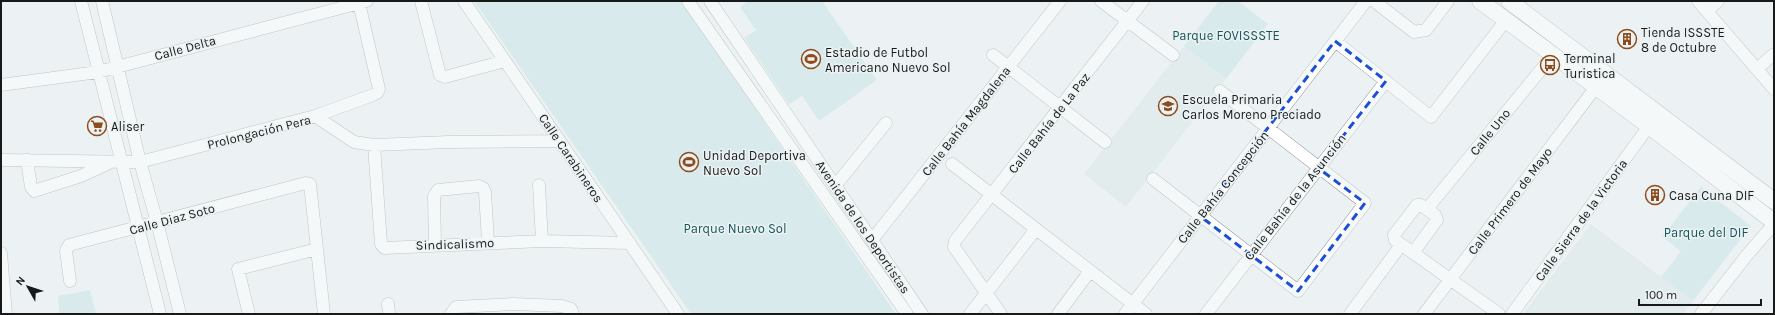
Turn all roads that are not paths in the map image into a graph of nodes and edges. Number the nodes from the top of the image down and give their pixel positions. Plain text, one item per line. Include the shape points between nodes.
1 (81, 1) edge
2 (102, 1) edge
3 (421, 1) edge
4 (464, 1) edge
5 (709, 1) edge
6 (1060, 1) edge
7 (1101, 1) edge
8 (1143, 1) edge
9 (1366, 1) edge
10 (1374, 1) edge
11 (1448, 1) edge
12 (1480, 1) edge
13 (1509, 1) edge
14 (1698, 1) edge
15 (1718, 1) edge
16 (363, 2) edge
17 (692, 6) edge
18 (1707, 11) junction
19 (1506, 20) junction
20 (1128, 21) junction
21 (1335, 41) junction
22 (1774, 54) edge
23 (993, 55) dead end
24 (1173, 55) dead end
25 (1553, 55) junction
26 (505, 61) junction
27 (118, 66) junction
28 (1008, 67) junction
29 (1757, 69) junction
30 (98, 72) junction
31 (1386, 81) junction
32 (1, 85) edge
33 (1596, 87) junction
34 (1774, 89) edge
35 (1220, 91) dead end
36 (1061, 107) junction
37 (315, 116) junction
38 (886, 123) dead end
39 (1649, 126) junction
40 (1268, 128) junction
41 (802, 138) junction
42 (560, 141) junction
43 (1105, 142) dead end
44 (374, 145) junction
45 (791, 146) junction
46 (1, 160) edge
47 (27, 160) junction
48 (118, 162) junction
49 (140, 162) junction
50 (952, 164) dead end
51 (1318, 168) junction
52 (1153, 179) dead end
53 (539, 185) dead end
54 (835, 186) junction
55 (992, 195) junction
56 (1774, 201) edge
57 (1427, 209) junction
58 (1200, 216) junction
59 (158, 222) junction
60 (1774, 223) edge
61 (138, 228) junction
62 (1036, 229) junction
63 (872, 240) junction
64 (542, 241) junction
65 (488, 242) junction
66 (630, 243) junction
67 (435, 244) junction
68 (1401, 245) junction
69 (317, 249) junction
70 (1, 253) edge
71 (1413, 253) junction
72 (1251, 255) junction
73 (1090, 271) junction
74 (1450, 279) junction
75 (70, 281) dead end
76 (987, 293) junction
77 (1133, 304) junction
78 (514, 309) edge
79 (6, 314) edge
80 (160, 314) edge
81 (180, 314) edge
82 (249, 314) edge
83 (324, 314) edge
84 (451, 314) edge
85 (573, 314) edge
86 (678, 314) edge
87 (907, 314) edge
88 (922, 314) edge
89 (970, 314) edge
90 (1001, 314) edge
91 (1058, 314) edge
92 (1125, 314) edge
93 (1146, 314) edge
94 (1206, 314) edge
95 (1350, 314) edge
96 (1424, 314) edge
97 (1499, 314) edge
98 (1512, 314) edge
99 (1701, 314) edge

1 - 30 street
2 - 27 street
3 - 26 street via 442,77
4 - 26 street, Calle Carabineros
5 - 17 street
5 - 41 street, Avenida de los Deportistas
6 - 28 street, Calle Bahía Magdalena
7 - 20 street
8 - 20 street, Calle Bahía de La Paz
9 - 21 street, Calle Bahía Concepción
10 - 11 street via 1414,32 1426,30
12 - 19 main road
13 - 56 main road
14 - 18 street
15 - 18 street
16 - 27 street, Calle Delta
16 - 37 street via 379,89 377,93
17 - 45 street, Avenida de los Deportistas
18 - 29 street
19 - 25 main road
19 - 31 street via 1431,117
20 - 24 street
20 - 36 street, Calle Bahía de La Paz
21 - 31 street
21 - 40 street, Calle Bahía Concepción
22 - 29 street
23 - 28 street
25 - 33 main road
25 - 57 street, Calle Uno
26 - 42 street, Calle Carabineros
27 - 30 street, Calle Delta
27 - 49 street
28 - 36 street
28 - 63 street, Calle Bahía Magdalena
29 - 34 street
30 - 32 street, Calle Delta
30 - 48 street
31 - 51 street, Calle Bahía de la Asunción
33 - 39 main road
33 - 74 street, Calle Primero de Mayo
35 - 40 street
36 - 43 street
36 - 55 street, Calle Bahía de La Paz
37 - 44 street, Prolongación Pera via 354,142
37 - 49 street, Prolongación Pera
38 - 54 street
39 - 60 main road
39 - 98 street, Calle Sierra de la Victoria
40 - 51 street
40 - 58 street, Calle Bahía Concepción
41 - 45 street
41 - 54 street, Avenida de los Deportistas
42 - 44 street, Prolongación Pera
42 - 66 street, Calle Carabineros
44 - 67 street, Sindicalismo via 382,246 384,248
45 - 87 street, Avenida de los Deportistas
46 - 47 street, Prolongación Pera
47 - 48 street, Prolongación Pera
47 - 48 street via 31,187 34,191
48 - 49 street, Prolongación Pera
48 - 61 street
49 - 59 street
50 - 55 street
51 - 72 street, Calle Bahía de la Asunción
51 - 72 street via 1365,203 1298,291
52 - 58 street
53 - 64 street
54 - 63 street, Avenida de los Deportistas
55 - 62 street
55 - 76 street, Calle Bahía de La Paz via 954,244
57 - 68 street via 1417,205 1394,235 1395,240
57 - 71 street via 1435,215 1436,220
58 - 72 street
58 - 77 street, Calle Bahía Concepción
59 - 61 street, Calle Diaz Soto
59 - 69 street, Calle Diaz Soto via 306,183 310,184
59 - 81 street
60 - 99 street
61 - 75 street, Calle Diaz Soto via 69,245 66,250
61 - 80 street
62 - 73 street
62 - 76 street
63 - 88 street, Avenida de los Deportistas
64 - 65 street, Sindicalismo
64 - 66 street, Sindicalismo
65 - 67 street, Sindicalismo
65 - 67 street via 485,192 479,186 436,192
66 - 86 street, Calle Carabineros
68 - 71 street
68 - 95 street
69 - 82 street via 238,269
69 - 83 street
70 - 79 street
71 - 74 street
72 - 94 street, Calle Bahía de la Asunción
73 - 77 street
73 - 91 street
74 - 96 street, Calle Primero de Mayo
74 - 97 street
76 - 89 street
76 - 90 street
77 - 92 street, Calle Bahía Concepción
77 - 93 street
78 - 84 street via 456,307
78 - 85 street via 562,306 571,309

